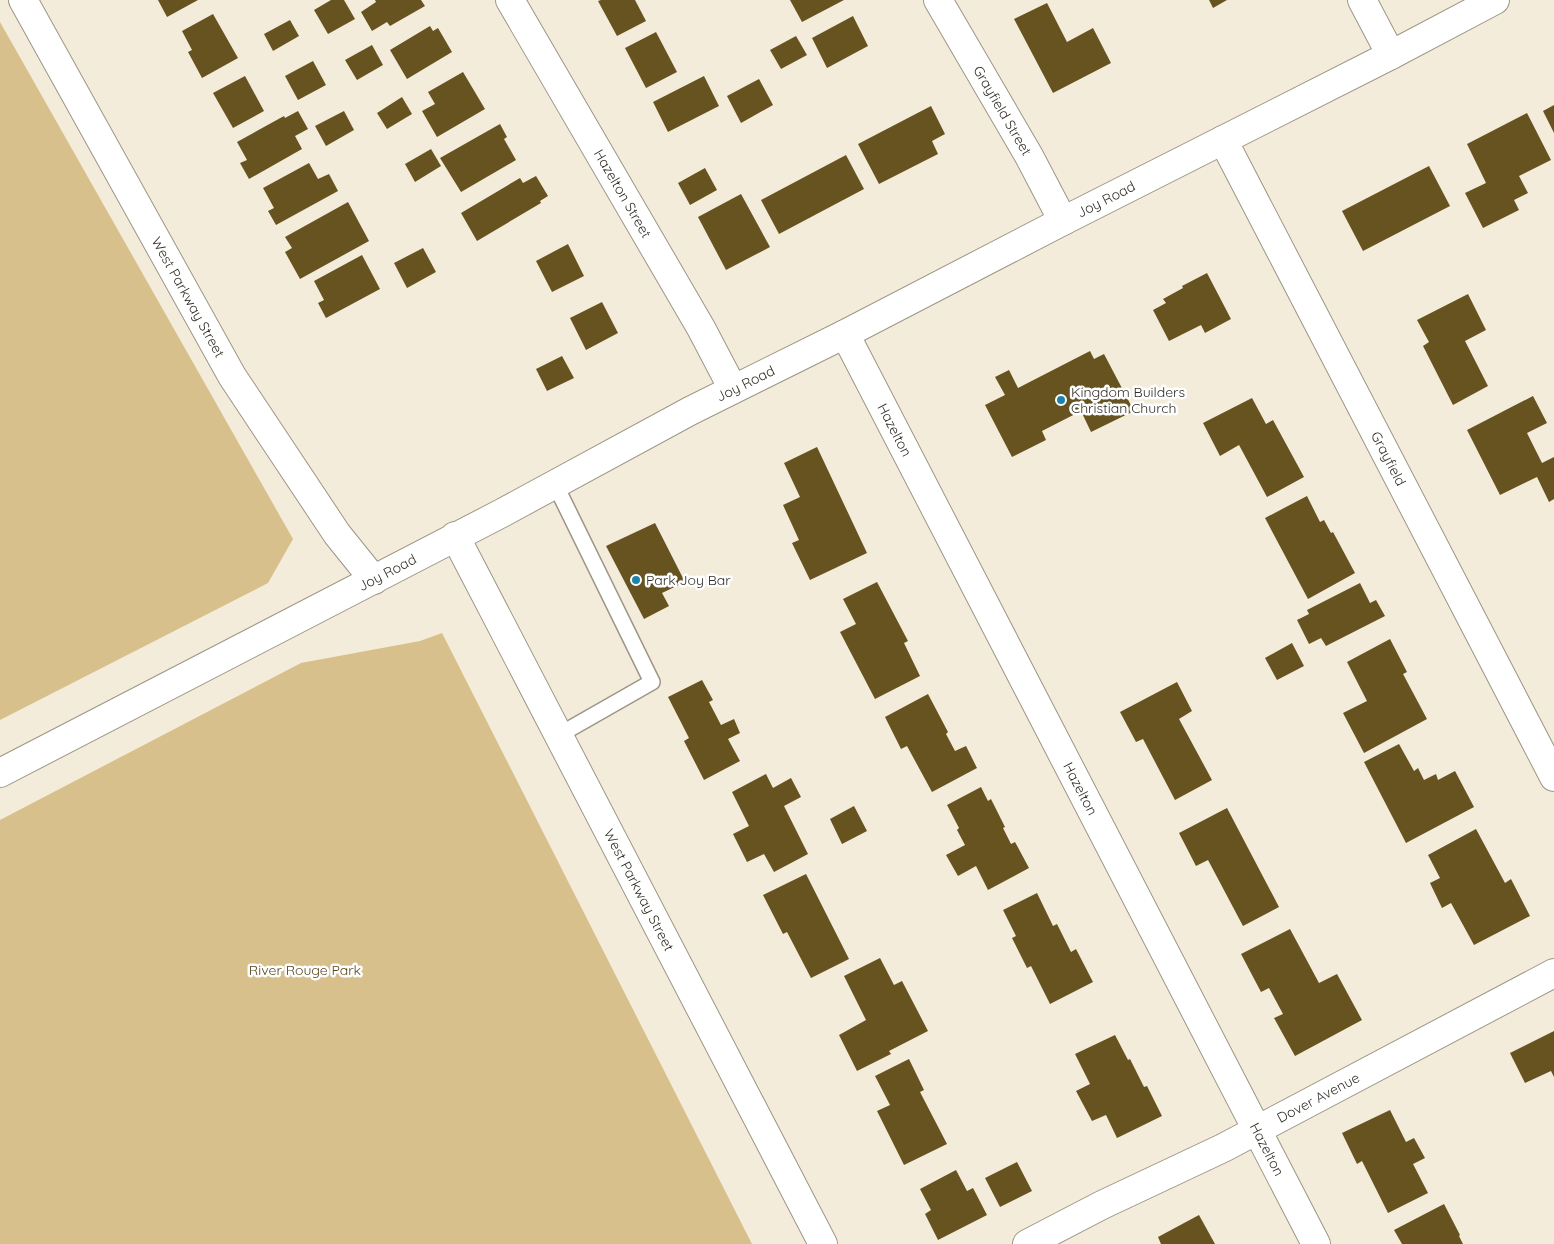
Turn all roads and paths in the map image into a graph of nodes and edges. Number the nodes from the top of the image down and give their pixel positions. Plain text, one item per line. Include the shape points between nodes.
1 (23, 0) edge
2 (510, 0) edge
3 (938, 0) edge
4 (1362, 0) edge
5 (1495, 0) edge
6 (1391, 55) junction
7 (1223, 140) junction
8 (1063, 221) junction
9 (845, 334) junction
10 (733, 390) junction
11 (555, 484) junction
12 (455, 536) junction
13 (374, 580) junction
14 (559, 736) junction
15 (0, 773) edge
16 (1554, 777) edge
17 (1554, 973) edge
18 (1257, 1130) junction
19 (823, 1244) edge
20 (1027, 1244) edge
21 (1316, 1244) edge

1 - 13 street, West Parkway Street via 232,376 337,534
2 - 10 street, Hazelton Street via 701,328
3 - 8 street, Grayfield Street
4 - 6 street
5 - 6 street, Joy Road
6 - 7 street, Joy Road
7 - 8 street, Joy Road
7 - 16 street, Grayfield
8 - 9 street, Joy Road
9 - 10 street, Joy Road
9 - 18 street, Hazelton
10 - 11 street, Joy Road
11 - 12 street, Joy Road
11 - 14 lane via 652,682
12 - 13 street, Joy Road
12 - 14 street, West Parkway Street
13 - 15 street, Joy Road
14 - 19 street, West Parkway Street
17 - 18 street, Dover Avenue
18 - 20 street, Dover Avenue
18 - 21 street, Hazelton

